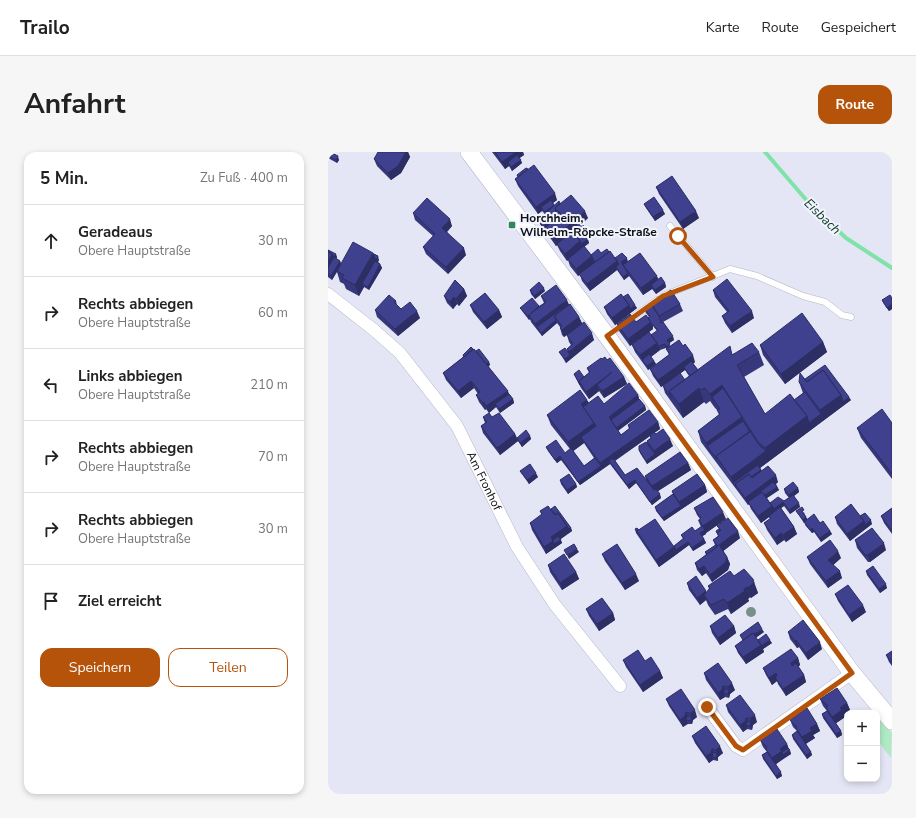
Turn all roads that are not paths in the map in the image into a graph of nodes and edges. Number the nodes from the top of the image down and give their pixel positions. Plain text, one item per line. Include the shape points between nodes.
1 (469, 152) edge
2 (670, 226) dead end
3 (713, 277) junction
4 (328, 294) edge
5 (852, 317) dead end
6 (607, 336) junction
7 (852, 673) junction
8 (620, 686) dead end
9 (707, 707) dead end
10 (892, 721) edge

1 - 6 main road
2 - 3 lane
3 - 5 lane via 730,269 757,276 803,296 825,302 842,315
3 - 6 lane via 663,296
4 - 8 street, Am Fronhof via 400,354 457,426 517,547 555,605
6 - 7 main road
7 - 9 street via 743,750 736,746
7 - 10 main road

